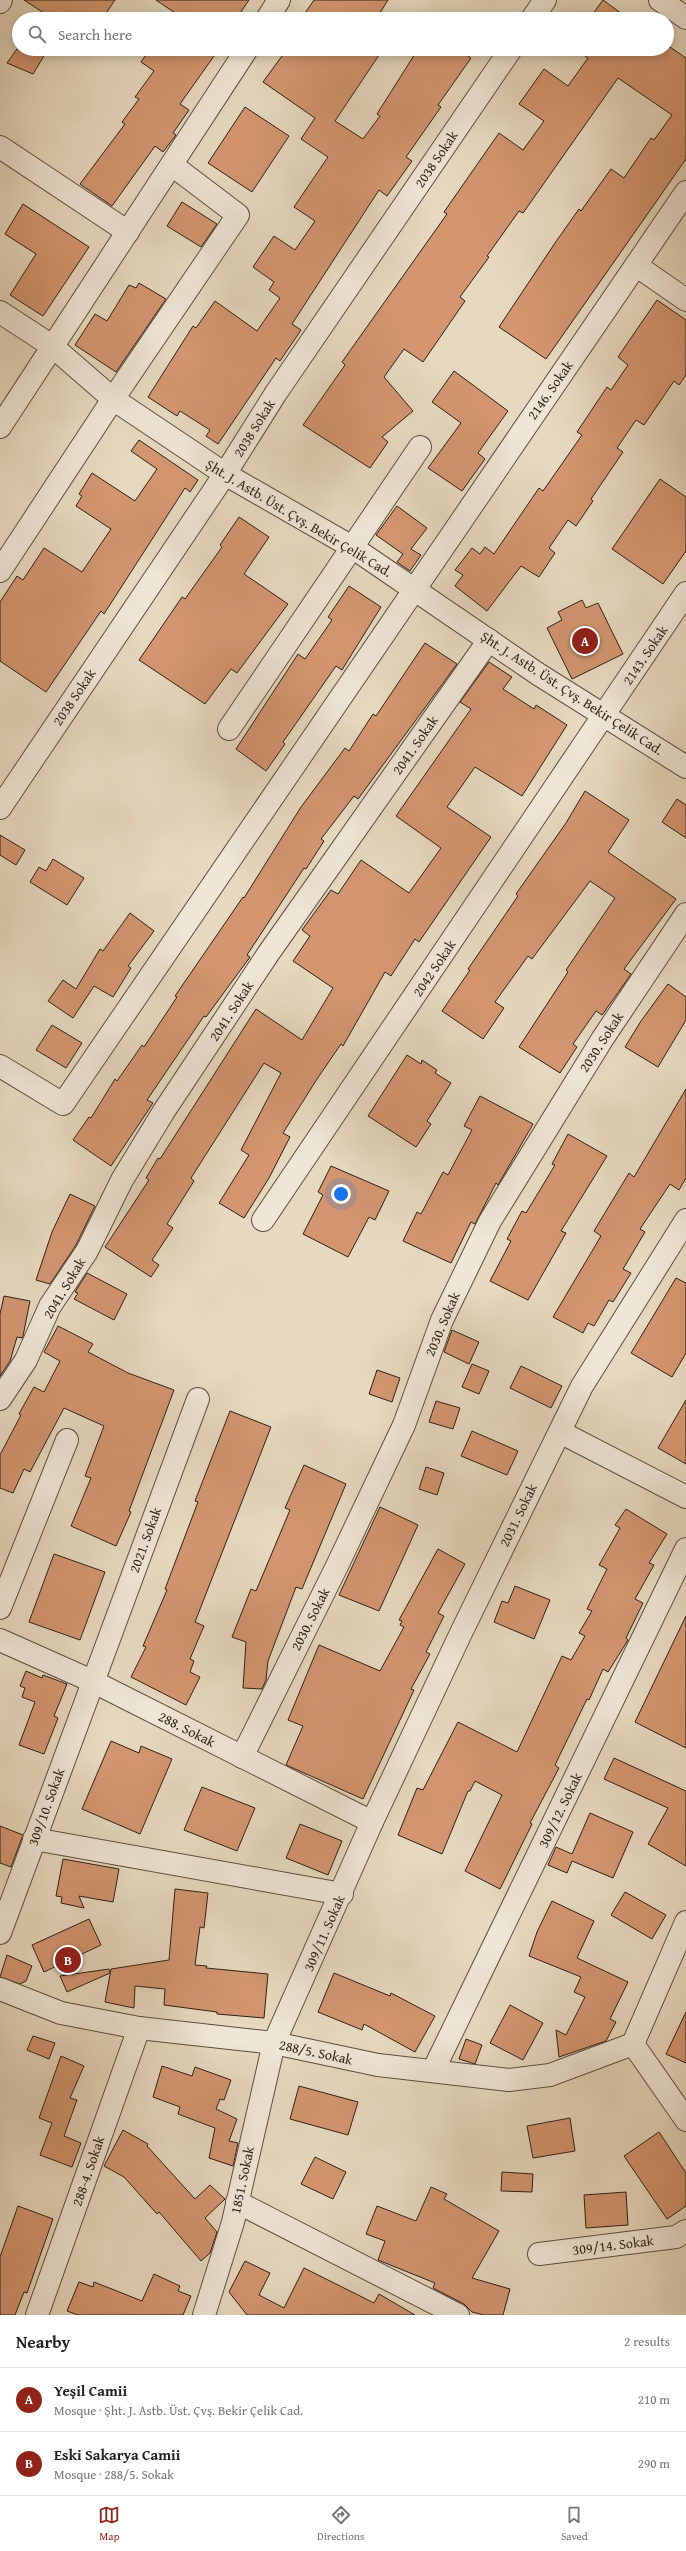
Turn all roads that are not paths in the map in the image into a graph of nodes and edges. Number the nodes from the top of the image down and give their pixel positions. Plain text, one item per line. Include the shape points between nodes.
1 (279, 0) edge
2 (545, 0) edge
3 (660, 0) edge
4 (271, 12) edge
5 (537, 12) edge
6 (686, 18) edge
7 (243, 56) edge
8 (506, 56) edge
9 (0, 147) edge
10 (172, 165) junction
11 (686, 192) edge
12 (128, 232) junction
13 (637, 266) junction
14 (686, 300) edge
15 (0, 312) edge
16 (52, 346) junction
17 (113, 399) junction
18 (0, 427) edge
19 (420, 447) dead end
20 (225, 474) junction
21 (352, 547) junction
22 (0, 571) edge
23 (413, 588) junction
24 (686, 593) edge
25 (489, 640) junction
26 (605, 716) junction
27 (228, 728) dead end
28 (686, 767) edge
29 (0, 808) edge
30 (686, 914) edge
31 (0, 1066) edge
32 (263, 1220) dead end
33 (686, 1220) edge
34 (0, 1399) edge
35 (198, 1399) dead end
36 (560, 1432) junction
37 (67, 1440) dead end
38 (686, 1497) edge
39 (686, 1549) edge
40 (0, 1608) edge
41 (0, 1640) edge
42 (92, 1681) junction
43 (242, 1757) junction
44 (372, 1822) junction
45 (34, 1839) junction
46 (342, 1894) junction
47 (686, 1922) edge
48 (0, 1933) edge
49 (0, 1989) edge
50 (139, 2028) junction
51 (274, 2044) junction
52 (633, 2044) junction
53 (433, 2071) junction
54 (686, 2120) edge
55 (237, 2202) junction
56 (686, 2231) edge
57 (539, 2254) dead end
58 (37, 2315) edge
59 (204, 2315) edge
60 (458, 2315) edge

1 - 4 street
2 - 5 street
3 - 6 street
7 - 10 street
8 - 20 street, 2038 Sokak via 276,393
9 - 12 street
10 - 12 street
10 - 17 street via 238,215
11 - 13 street, 2146. Sokak
12 - 16 street
13 - 14 street
13 - 23 street, 2146. Sokak
15 - 16 street, Şht. J. Astb. Üst. Çvş. Bekir Çelik Cad.
16 - 17 street, Şht. J. Astb. Üst. Çvş. Bekir Çelik Cad.
16 - 18 street
17 - 20 street, Şht. J. Astb. Üst. Çvş. Bekir Çelik Cad.
17 - 22 street
19 - 21 street
20 - 21 street, Şht. J. Astb. Üst. Çvş. Bekir Çelik Cad.
20 - 29 street, 2038 Sokak
21 - 23 street, Şht. J. Astb. Üst. Çvş. Bekir Çelik Cad.
21 - 27 street
23 - 25 street, Şht. J. Astb. Üst. Çvş. Bekir Çelik Cad.
23 - 31 street, 2146. Sokak via 63,1104
24 - 26 street, 2143. Sokak
25 - 26 street, Şht. J. Astb. Üst. Çvş. Bekir Çelik Cad.
25 - 34 street, 2041. Sokak via 268,954 164,1111 122,1180 87,1251 50,1306 26,1360
26 - 28 street, Şht. J. Astb. Üst. Çvş. Bekir Çelik Cad.
26 - 32 street, 2042 Sokak
30 - 43 street, 2030. Sokak via 603,1038 490,1222 442,1320 404,1425
33 - 36 street, 2031. Sokak via 582,1386
35 - 42 street, 2021. Sokak
36 - 38 street
36 - 44 street, 2031. Sokak
37 - 40 street
39 - 53 street, 309/12. Sokak
41 - 42 street, 288. Sokak
42 - 43 street, 288. Sokak
42 - 45 street, 309/10. Sokak
43 - 44 street, 288. Sokak
44 - 46 street, 309/11. Sokak
45 - 46 street
45 - 48 street, 309/10. Sokak
46 - 51 street, 309/11. Sokak
47 - 52 street
49 - 50 street, 288/5. Sokak via 61,2013
50 - 51 street, 288/5. Sokak
50 - 58 street, 288-4. Sokak
51 - 53 street, 288/5. Sokak via 378,2065
51 - 55 street, 1851. Sokak
52 - 53 street, 288/5. Sokak via 550,2075 509,2080
52 - 54 street
55 - 59 street, 1851. Sokak
55 - 60 street
56 - 57 street, 309/14. Sokak via 676,2237

